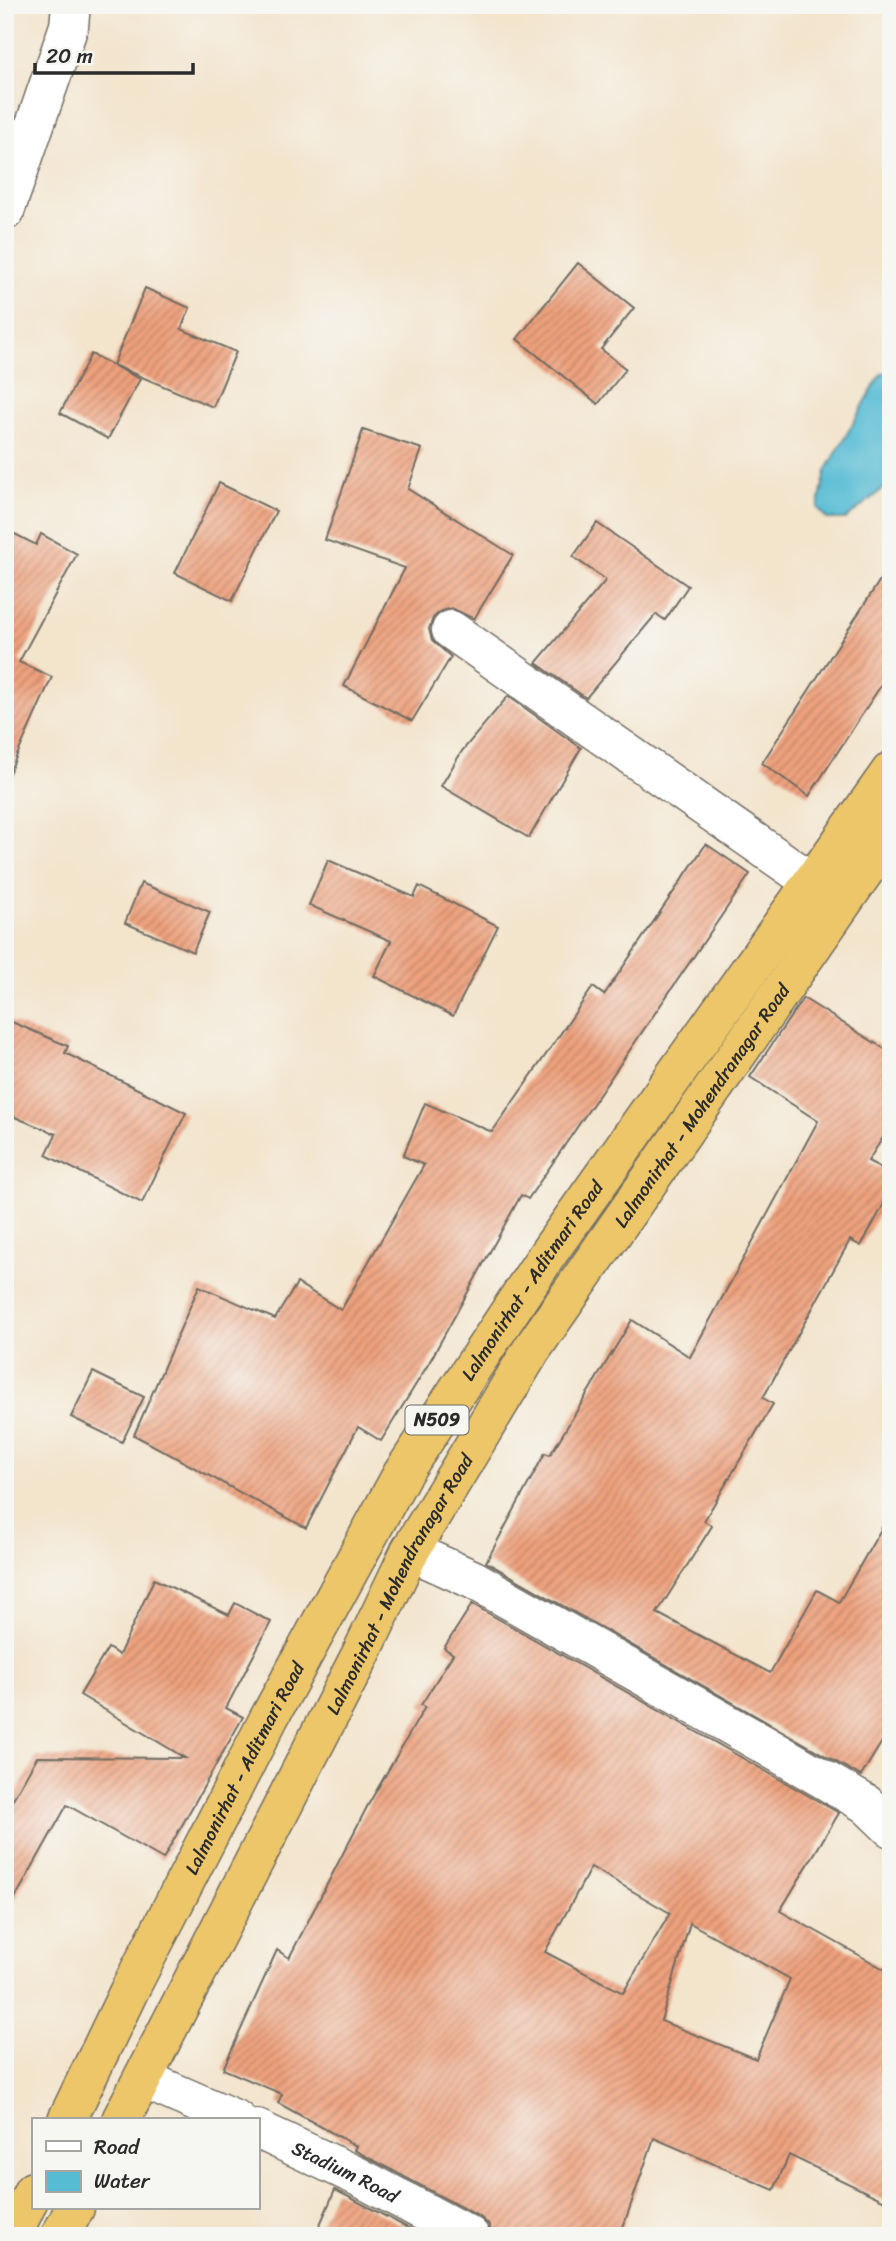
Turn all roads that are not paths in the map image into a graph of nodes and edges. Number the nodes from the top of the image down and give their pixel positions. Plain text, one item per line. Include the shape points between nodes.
1 (71, 5) edge
2 (5, 211) edge
3 (451, 630) dead end
4 (891, 771) edge
5 (891, 833) edge
6 (812, 882) junction
7 (410, 1551) junction
8 (891, 1828) edge
9 (143, 2080) junction
10 (68, 2118) edge
11 (122, 2118) edge
12 (232, 2118) edge
13 (259, 2130) edge
14 (32, 2193) edge
15 (74, 2210) edge
16 (12, 2236) edge
17 (60, 2236) edge
18 (470, 2236) edge

1 - 2 street via 69,26
3 - 6 street
4 - 6 highway, Lalmonirhat - Aditmari Road / N509
5 - 7 highway, Lalmonirhat - Mohendranagar Road / N509 via 532,1349
6 - 10 highway, Lalmonirhat - Aditmari Road / N509 via 547,1255 402,1474 269,1718
7 - 8 street via 474,1580 764,1744 866,1804
7 - 9 highway, Lalmonirhat - Mohendranagar Road / N509
9 - 11 highway, Lalmonirhat - Mohendranagar Road / N509
9 - 12 street
13 - 18 street, Stadium Road
14 - 16 highway
15 - 17 highway

